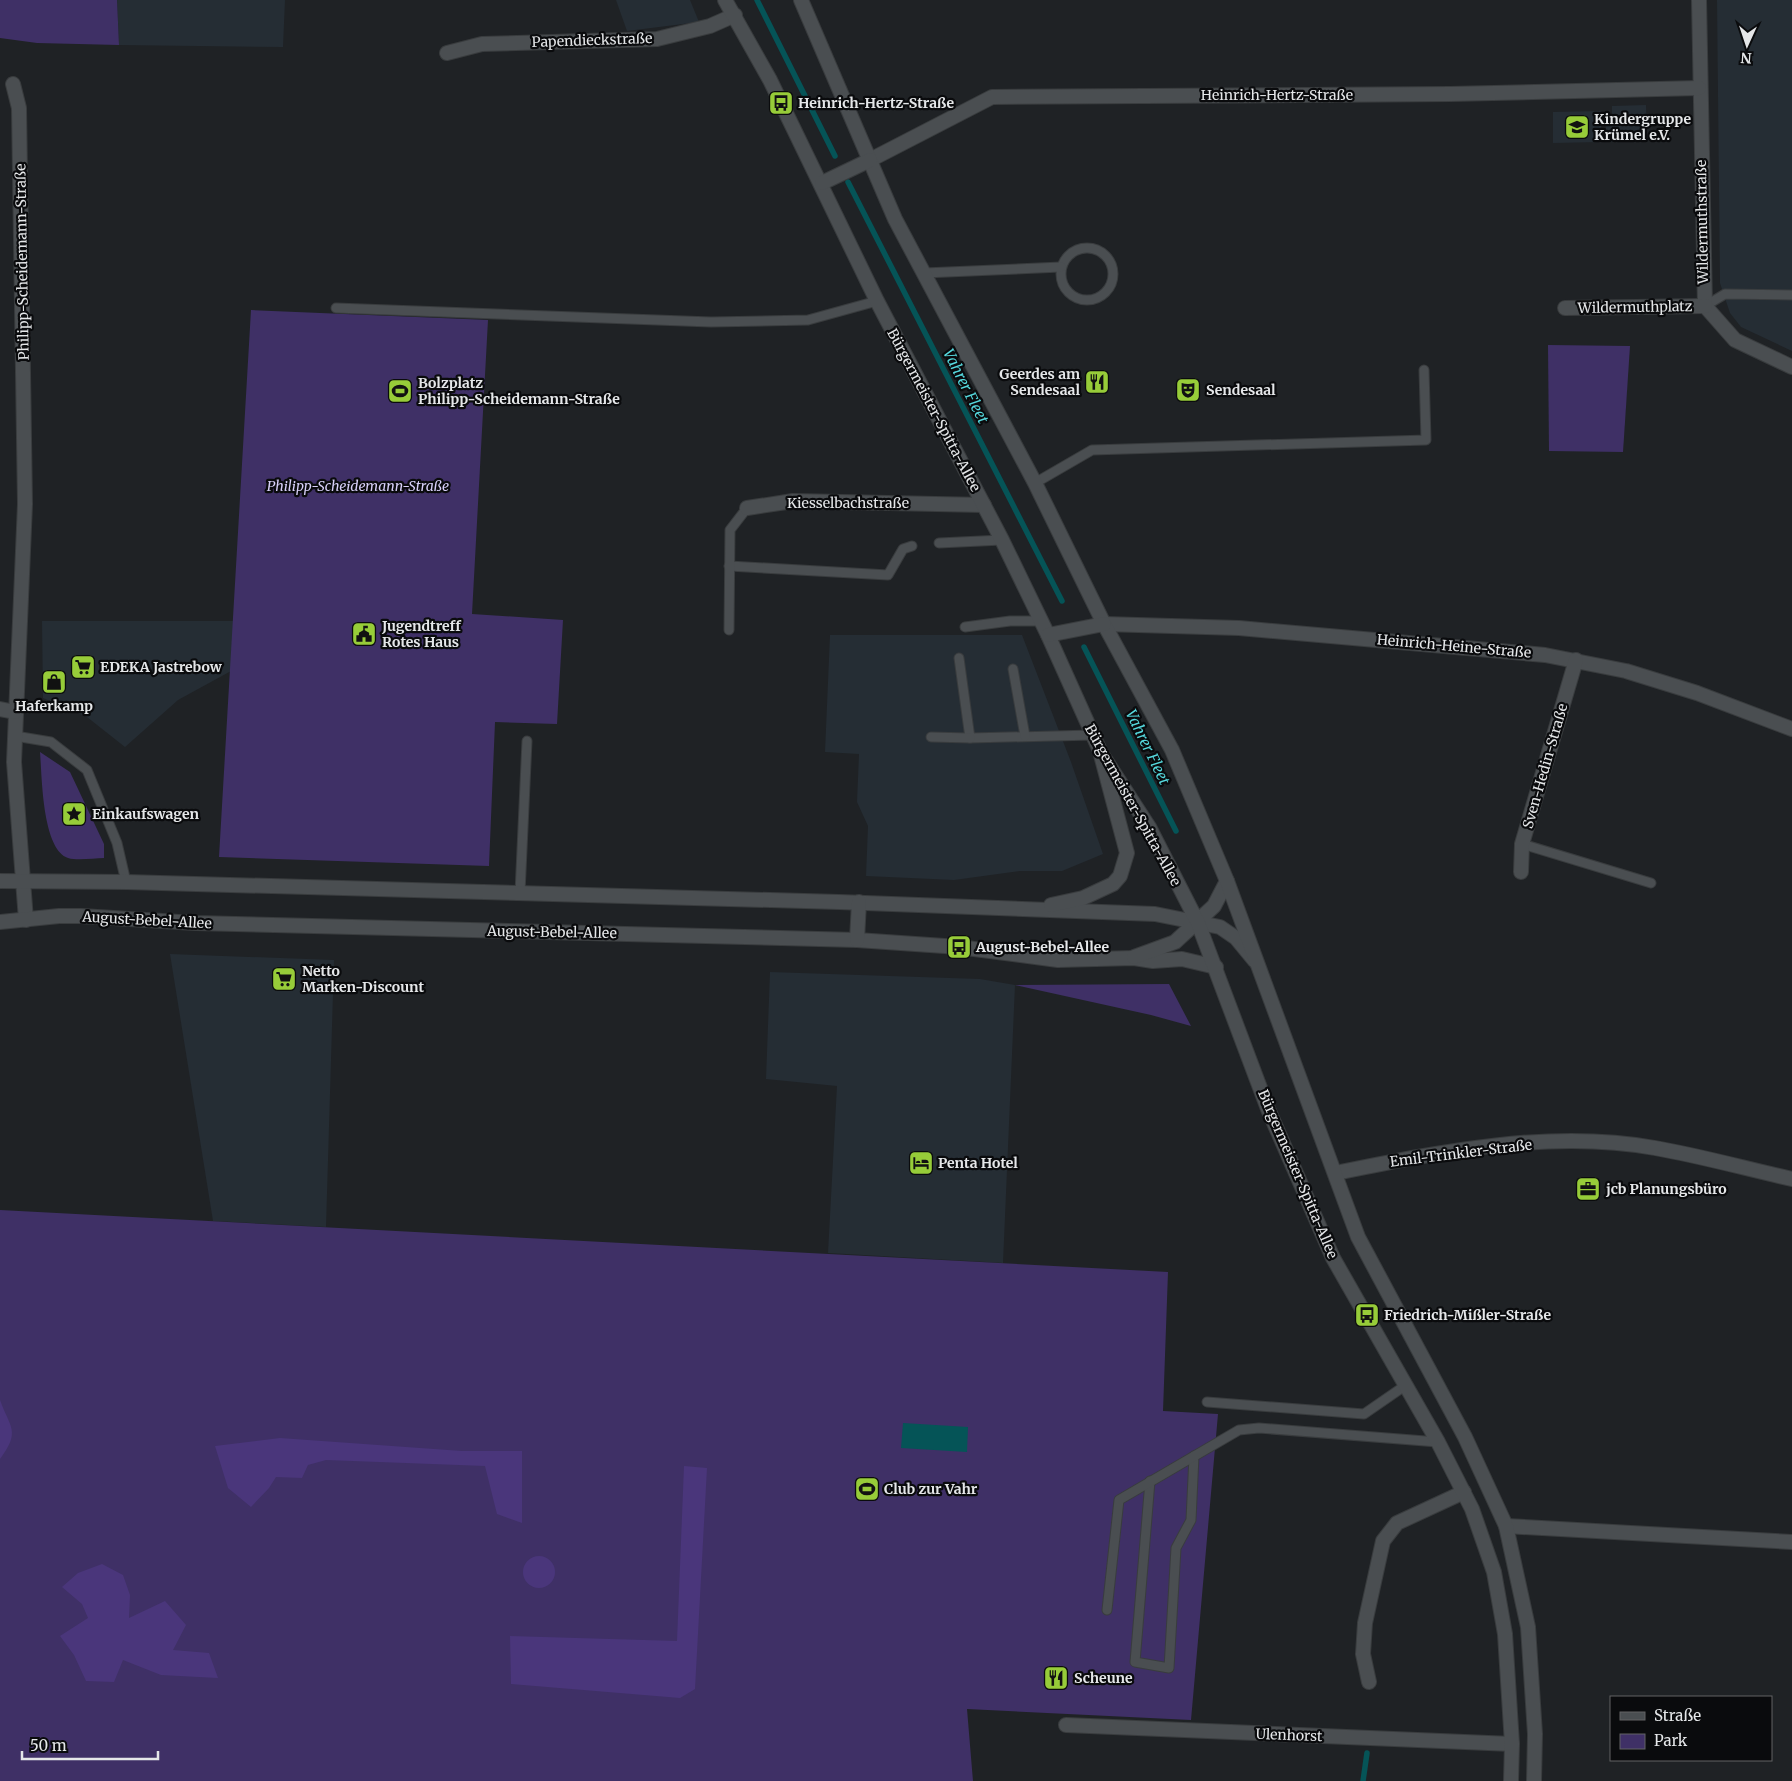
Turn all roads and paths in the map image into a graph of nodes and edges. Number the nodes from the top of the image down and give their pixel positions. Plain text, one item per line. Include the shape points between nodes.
1 (725, 0) edge
2 (800, 0) edge
3 (1699, 0) edge
4 (736, 15) junction
5 (446, 53) dead end
6 (13, 84) dead end
7 (1699, 88) junction
8 (870, 160) junction
9 (822, 183) junction
10 (1062, 267) junction
11 (924, 273) junction
12 (1792, 295) edge
13 (877, 302) junction
14 (1704, 306) junction
15 (336, 308) dead end
16 (1565, 308) dead end
17 (1792, 367) edge
18 (1424, 370) dead end
19 (1035, 483) junction
20 (984, 506) junction
21 (747, 508) joint
22 (1002, 540) junction
23 (939, 543) dead end
24 (912, 546) dead end
25 (729, 566) junction
26 (1042, 621) junction
27 (1104, 624) junction
28 (965, 627) dead end
29 (729, 630) dead end
30 (1048, 635) junction
31 (959, 658) dead end
32 (1576, 660) junction
33 (1013, 669) dead end
34 (0, 709) edge
35 (16, 712) junction
36 (1792, 729) edge
37 (15, 736) junction
38 (1025, 736) junction
39 (1092, 736) junction
40 (931, 737) dead end
41 (970, 738) junction
42 (527, 741) dead end
43 (1101, 753) junction
44 (1522, 844) junction
45 (1521, 872) dead end
46 (0, 881) edge
47 (22, 881) junction
48 (1227, 881) junction
49 (126, 882) junction
50 (1651, 883) dead end
51 (520, 892) junction
52 (859, 902) junction
53 (1038, 908) junction
54 (26, 920) junction
55 (0, 922) edge
56 (1198, 923) junction
57 (857, 940) junction
58 (1134, 958) junction
59 (1259, 966) junction
60 (1216, 967) junction
61 (1336, 1173) junction
62 (1792, 1179) edge
63 (1406, 1385) junction
64 (1207, 1402) dead end
65 (1438, 1442) junction
66 (1194, 1456) junction
67 (1150, 1481) junction
68 (1464, 1492) junction
69 (1506, 1526) junction
70 (1792, 1542) edge
71 (1107, 1610) dead end
72 (1369, 1682) dead end
73 (1066, 1725) dead end
74 (1512, 1744) junction
75 (1511, 1781) edge
76 (1534, 1781) edge

1 - 4 street, Bürgermeister-Spitta-Allee
2 - 8 street
3 - 7 street, Wildermuthstraße
4 - 5 street, Papendieckstraße via 710,26 657,39 482,44
4 - 9 street, Bürgermeister-Spitta-Allee
6 - 35 street, Philipp-Scheidemann-Straße via 19,108 25,504
7 - 8 street, Heinrich-Hertz-Straße via 1450,94 992,97
7 - 14 street, Wildermuthstraße
8 - 9 street
8 - 11 street via 895,219
9 - 13 street, Bürgermeister-Spitta-Allee
10 - 10 lane via 1061,276 1068,292 1083,300 1101,297 1112,284 1113,266 1103,252 1095,248 1071,253
10 - 11 lane
11 - 19 street
12 - 14 lane via 1725,294
13 - 15 lane via 808,320 711,322
13 - 20 street, Bürgermeister-Spitta-Allee
14 - 16 street, Wildermuthplatz
14 - 17 street via 1735,340
18 - 19 lane via 1426,440 1092,450
19 - 27 street
20 - 21 street, Kiesselbachstraße via 794,501
20 - 22 street, Bürgermeister-Spitta-Allee
21 - 25 lane, Kiesselbachstraße via 730,530
22 - 23 lane
22 - 26 street, Bürgermeister-Spitta-Allee
24 - 25 lane via 903,549 888,575
25 - 29 lane, Kiesselbachstraße
26 - 28 lane
26 - 30 street, Bürgermeister-Spitta-Allee
27 - 30 street
27 - 32 street, Heinrich-Heine-Straße via 1259,630
27 - 48 street via 1172,750
30 - 39 street, Bürgermeister-Spitta-Allee
31 - 41 lane
32 - 36 street, Heinrich-Heine-Straße via 1661,682
32 - 44 street, Sven-Hedin-Straße
33 - 38 lane
34 - 35 street
35 - 37 street, Philipp-Scheidemann-Straße
37 - 47 street, Philipp-Scheidemann-Straße
37 - 49 lane via 51,742 87,770 117,843
38 - 39 lane
38 - 41 lane
39 - 43 street, Bürgermeister-Spitta-Allee
40 - 41 lane
42 - 51 lane
43 - 53 street via 1127,853 1120,876 1113,884 1083,898
43 - 56 street, Bürgermeister-Spitta-Allee via 1149,827
44 - 45 street, Sven-Hedin-Straße
44 - 50 lane
46 - 47 street
47 - 49 street
47 - 54 street, Philipp-Scheidemann-Straße
48 - 56 street, August-Bebel-Allee via 1214,906
48 - 59 street
49 - 51 street
51 - 52 street
52 - 53 street
52 - 57 street
53 - 56 street via 1154,914
54 - 55 street, August-Bebel-Allee
54 - 57 street, August-Bebel-Allee via 81,916 195,923
56 - 58 street, August-Bebel-Allee via 1175,942
56 - 59 street via 1220,927 1236,938
56 - 60 street, Bürgermeister-Spitta-Allee
57 - 58 street, August-Bebel-Allee via 958,947 1058,960
58 - 60 street, August-Bebel-Allee via 1153,961 1182,959
59 - 61 street
60 - 63 street, Bürgermeister-Spitta-Allee via 1268,1109 1332,1258
61 - 62 street, Emil-Trinkler-Straße via 1416,1156 1515,1144 1586,1142 1655,1148
61 - 69 street via 1358,1237 1465,1437
63 - 64 lane via 1364,1414
63 - 65 street, Bürgermeister-Spitta-Allee
65 - 66 lane via 1259,1428 1238,1430
65 - 68 street, Bürgermeister-Spitta-Allee
66 - 67 lane
66 - 67 lane via 1190,1520 1176,1548 1169,1668 1135,1662
67 - 71 lane via 1119,1500
68 - 72 street via 1397,1523 1383,1541 1365,1623 1362,1654
68 - 74 street, Bürgermeister-Spitta-Allee via 1480,1526 1494,1572 1505,1634
69 - 70 street
69 - 76 street via 1528,1627 1535,1734
73 - 74 street, Ulenhorst
74 - 75 street, Bürgermeister-Spitta-Allee

